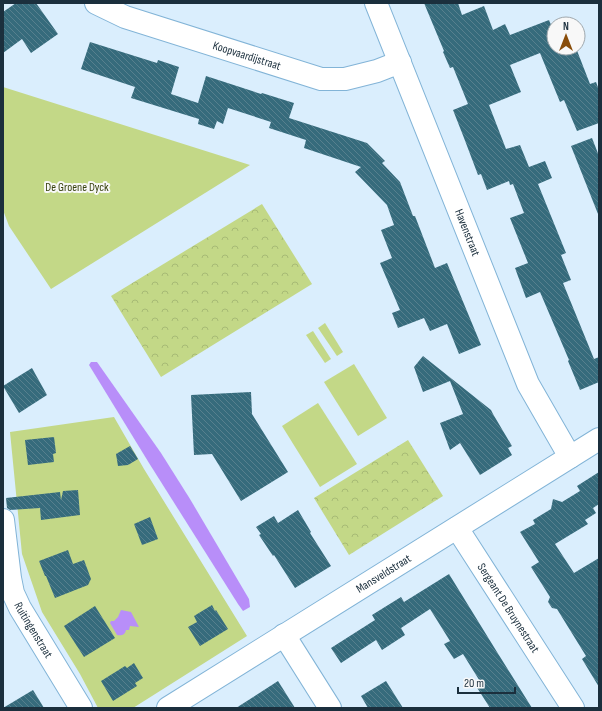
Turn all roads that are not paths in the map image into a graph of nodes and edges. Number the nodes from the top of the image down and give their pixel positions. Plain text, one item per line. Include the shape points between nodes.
1 (96, 3) edge
2 (376, 3) edge
3 (400, 62) junction
4 (599, 439) edge
5 (570, 457) junction
6 (3, 520) edge
7 (457, 528) junction
8 (6, 578) edge
9 (284, 635) junction
10 (81, 708) edge
11 (168, 708) edge
12 (330, 708) edge
13 (573, 708) edge

1 - 3 street, Koopvaardijstraat via 125,17 322,79 345,79
2 - 3 street, Havenstraat
3 - 5 street, Havenstraat via 528,384
4 - 5 street, Mansveldstraat
5 - 7 street, Mansveldstraat
6 - 8 street, Ruitingenstraat
7 - 9 street, Mansveldstraat
7 - 13 street, Sergeant De Bruynestraat
8 - 10 street, Ruitingenstraat via 20,608
9 - 11 street, Mansveldstraat
9 - 12 street

